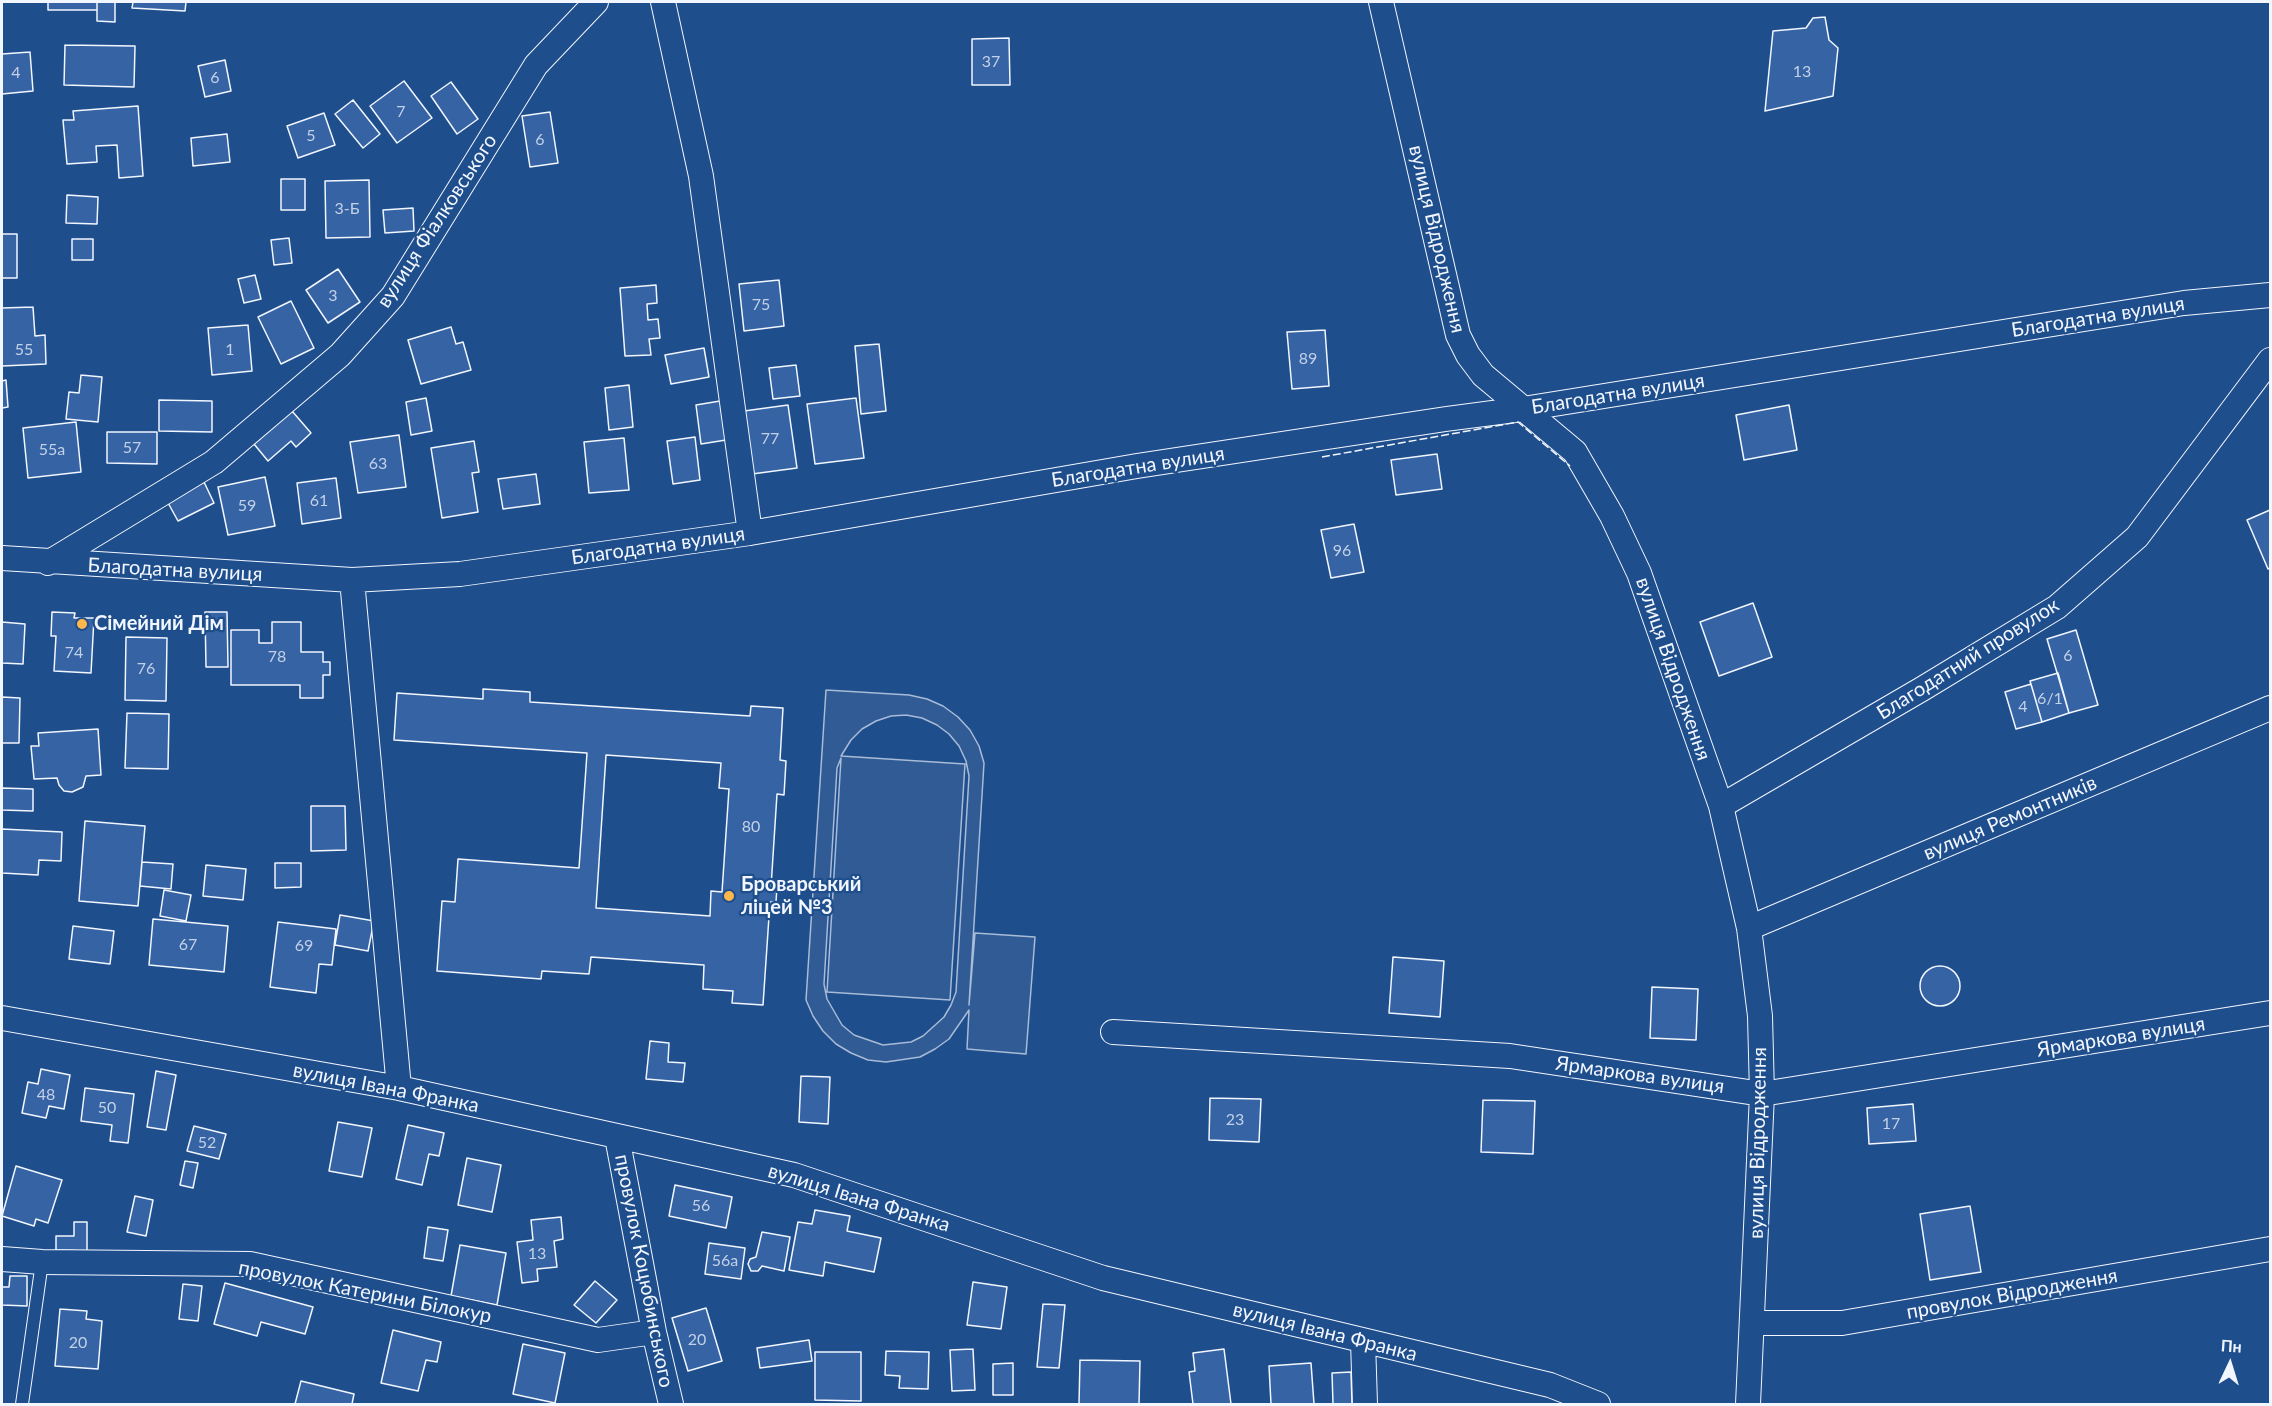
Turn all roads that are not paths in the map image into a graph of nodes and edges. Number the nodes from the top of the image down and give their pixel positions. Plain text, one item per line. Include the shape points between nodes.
1 (596, 2) edge
2 (663, 2) edge
3 (1381, 2) edge
4 (2271, 295) edge
5 (2271, 360) edge
6 (1523, 409) junction
7 (750, 533) junction
8 (2, 558) edge
9 (48, 562) junction
10 (352, 580) junction
11 (2271, 708) edge
12 (1721, 806) junction
13 (1749, 928) junction
14 (2271, 1013) edge
15 (2, 1018) edge
16 (1113, 1032) dead end
17 (399, 1088) junction
18 (1762, 1094) junction
19 (617, 1137) junction
20 (2271, 1249) edge
21 (2, 1259) edge
22 (42, 1262) junction
23 (1752, 1323) junction
24 (654, 1332) junction
25 (1363, 1341) junction
26 (22, 1404) edge
27 (671, 1404) edge
28 (1365, 1404) edge
29 (1598, 1404) edge
30 (1748, 1404) edge

1 - 9 street, вулиця Фіалковського via 536,65 393,296 340,355 214,462
2 - 7 street via 701,176
3 - 6 street, вулиця Відродження via 1458,335 1483,375
4 - 6 street, Благодатна вулиця via 2184,303
5 - 12 street, Благодатний провулок via 2137,537 2057,607
6 - 7 street, Благодатна вулиця via 1137,466
6 - 12 street, вулиця Відродження via 1575,452 1616,526 1639,573
7 - 10 street, Благодатна вулиця via 460,574
8 - 9 street, Благодатна вулиця
9 - 10 street, Благодатна вулиця
10 - 17 street
11 - 13 street, вулиця Ремонтників
12 - 13 street, вулиця Відродження
13 - 18 street, вулиця Відродження via 1760,1016
14 - 18 street, Ярмаркова вулиця
15 - 17 street, вулиця Івана Франка
16 - 18 street, Ярмаркова вулиця via 1510,1056
17 - 19 street, вулиця Івана Франка
18 - 23 street, вулиця Відродження
19 - 24 street, провулок Коцюбинського
19 - 25 street, вулиця Івана Франка via 794,1175 1103,1278
20 - 23 street, провулок Відродження via 1842,1323
21 - 22 street, провулок Катерини Білокур
22 - 24 street, провулок Катерини Білокур via 250,1264 598,1340
22 - 26 lane
23 - 30 street, вулиця Відродження
24 - 27 street, провулок Коцюбинського
25 - 28 street
25 - 29 street, вулиця Івана Франка via 1550,1385

